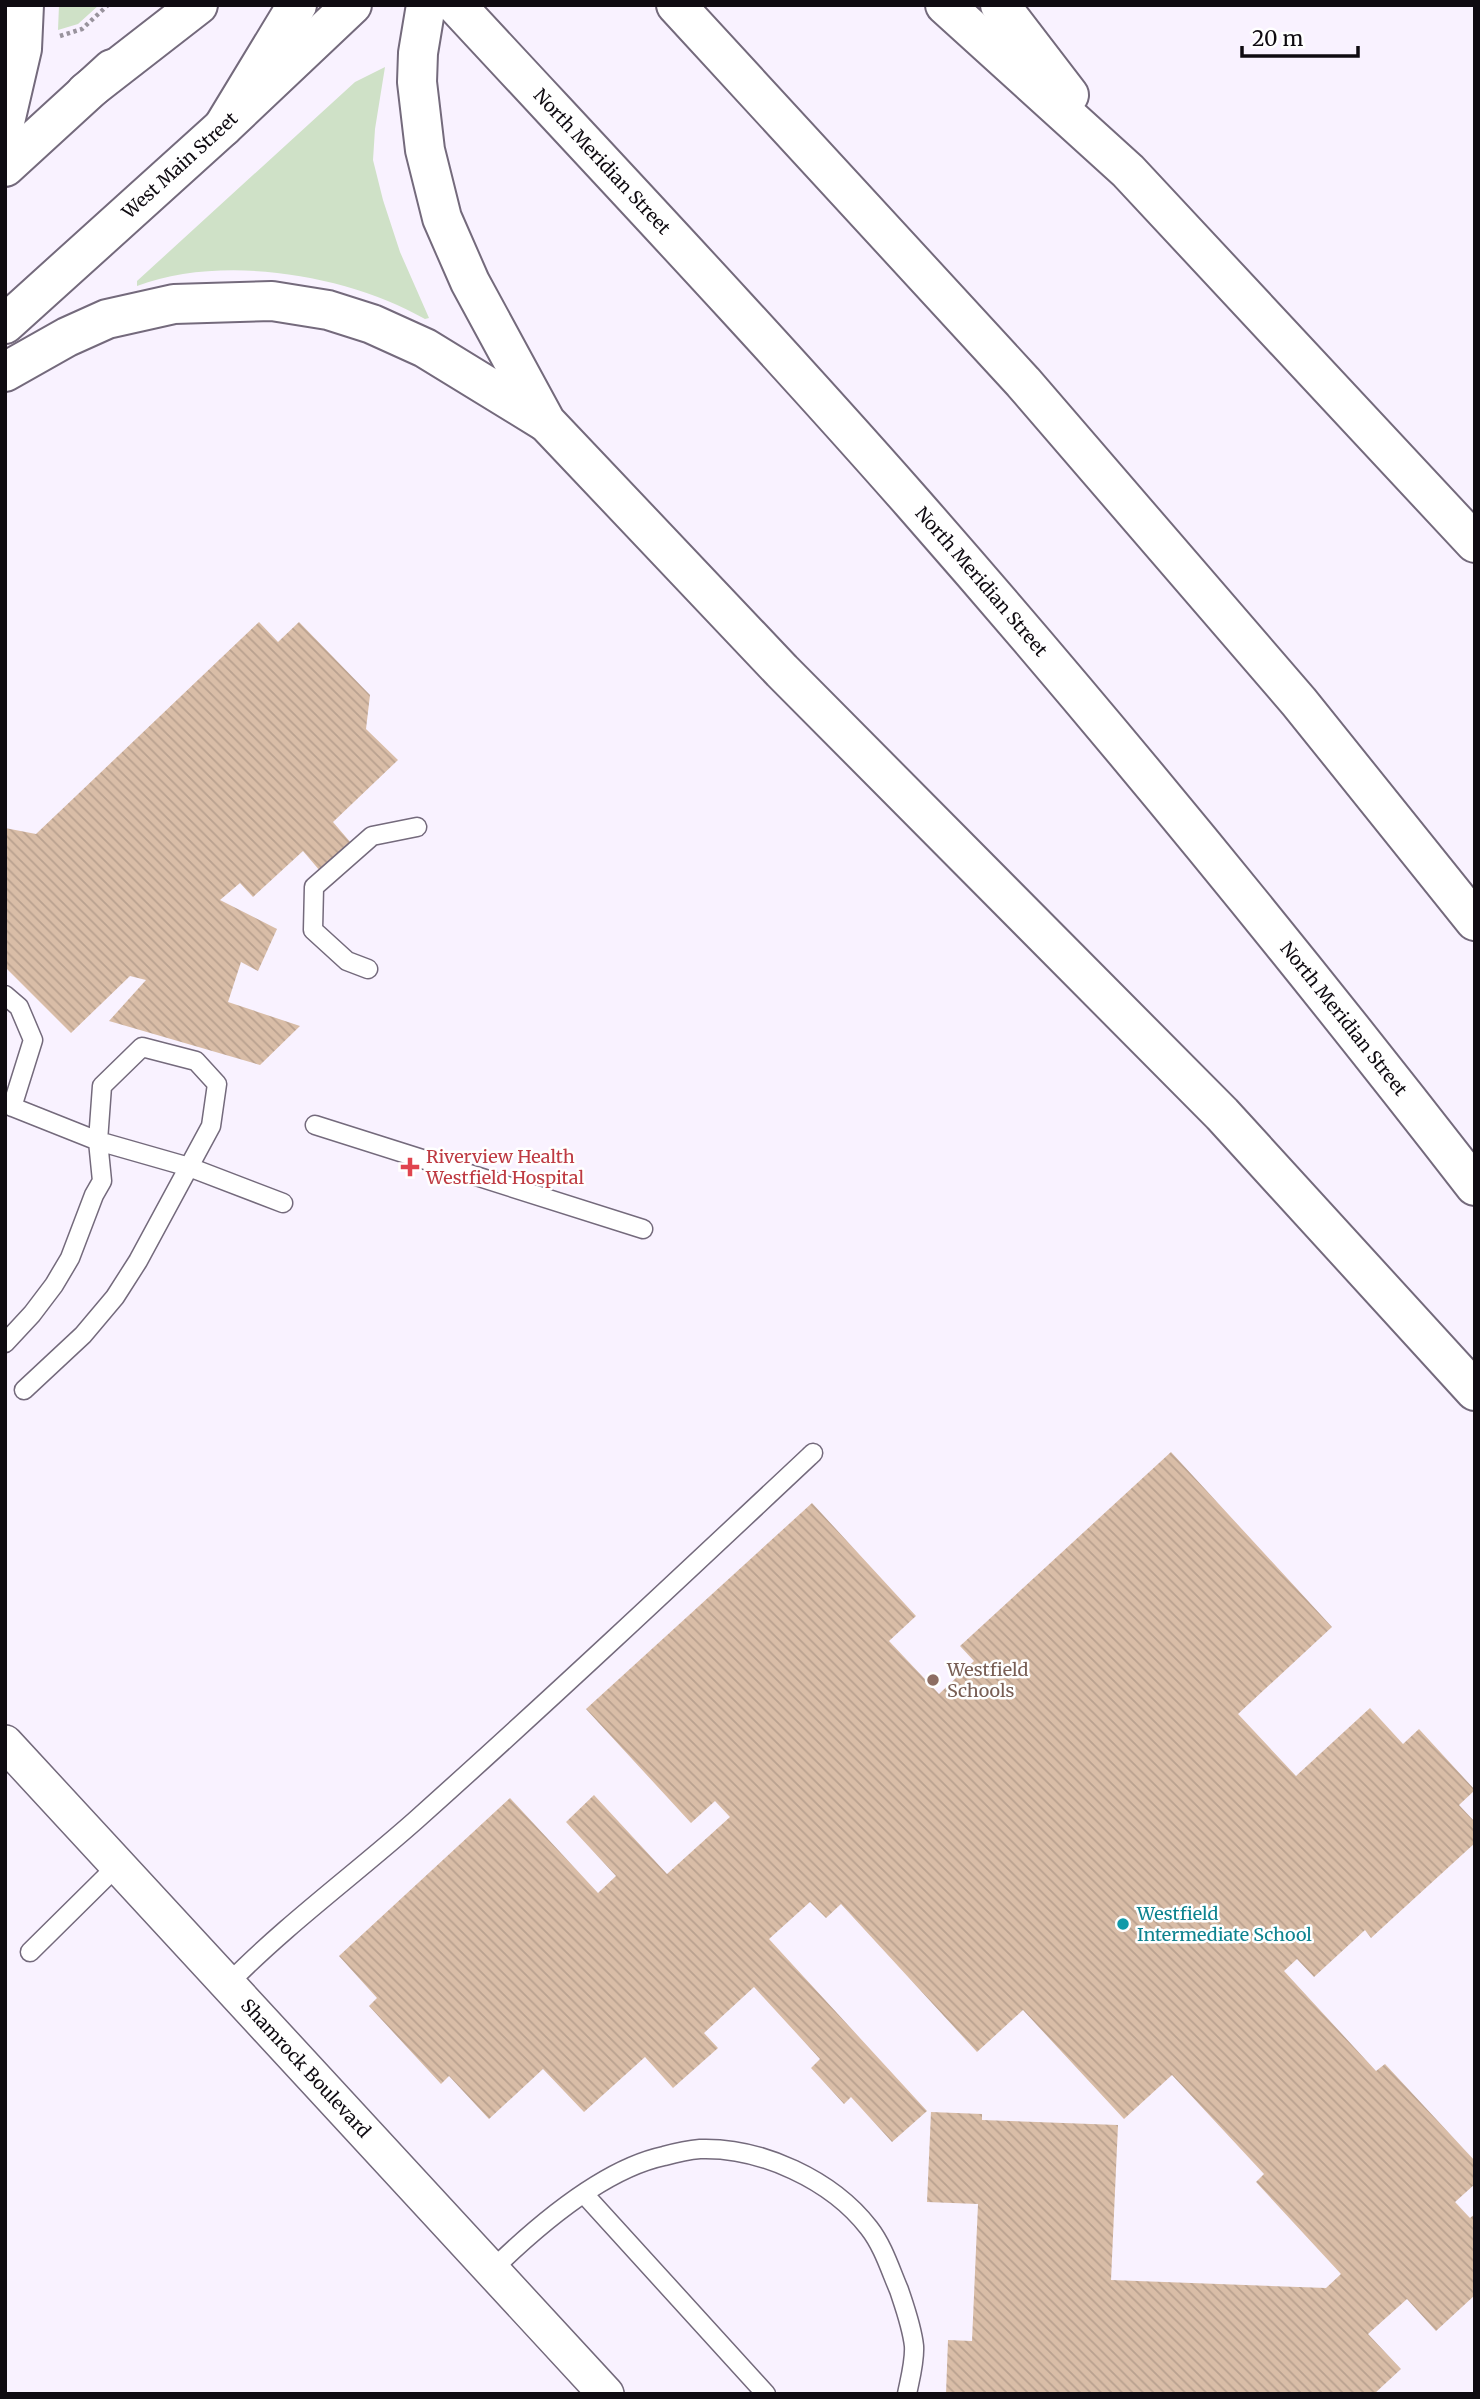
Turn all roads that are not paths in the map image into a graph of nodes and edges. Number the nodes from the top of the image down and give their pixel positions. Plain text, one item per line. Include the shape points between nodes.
1 (24, 5) edge
2 (184, 5) edge
3 (198, 5) edge
4 (297, 5) edge
5 (352, 5) edge
6 (426, 5) edge
7 (456, 5) edge
8 (676, 5) edge
9 (945, 5) edge
10 (1000, 5) edge
11 (86, 92) junction
12 (5, 122) edge
13 (223, 127) junction
14 (5, 167) edge
15 (1128, 171) junction
16 (5, 324) edge
17 (5, 372) edge
18 (546, 422) junction
19 (1475, 543) edge
20 (417, 827) dead end
21 (1475, 921) edge
22 (368, 969) dead end
23 (5, 995) edge
24 (9, 1105) edge
25 (315, 1125) dead end
26 (98, 1141) junction
27 (189, 1167) junction
28 (1475, 1186) edge
29 (284, 1203) dead end
30 (643, 1229) dead end
31 (5, 1343) edge
32 (24, 1390) dead end
33 (1475, 1391) edge
34 (813, 1453) dead end
35 (5, 1743) edge
36 (118, 1865) junction
37 (30, 1952) dead end
38 (229, 1983) junction
39 (584, 2194) junction
40 (492, 2270) junction
41 (606, 2394) edge
42 (766, 2394) edge
43 (907, 2394) edge

1 - 12 main road via 22,50
2 - 11 main road
3 - 11 main road
4 - 13 main road
5 - 13 main road, West Main Street
6 - 18 main road via 416,82 425,150 442,218 470,282
7 - 28 main road, North Meridian Street via 769,342 973,573 1182,820
8 - 21 main road via 1023,382 1299,702
9 - 15 main road
10 - 15 main road
11 - 14 main road
13 - 16 main road, West Main Street
15 - 19 main road
17 - 18 main road via 107,319 174,304 272,301 328,310 372,324 425,348
18 - 33 main road via 782,671 1222,1114
20 - 22 lane via 372,836 314,887 313,930 347,961
23 - 24 lane via 19,1007 33,1040
24 - 26 lane
25 - 30 lane
26 - 27 lane
26 - 27 lane via 102,1086 142,1047 196,1062 217,1084 211,1126
26 - 31 lane via 102,1181 70,1258 33,1314
27 - 29 lane
27 - 32 lane via 114,1297 72,1347
34 - 38 lane via 414,1821
35 - 36 street, Shamrock Boulevard
36 - 37 lane
36 - 38 street, Shamrock Boulevard
38 - 40 street, Shamrock Boulevard
39 - 40 lane
39 - 42 lane
39 - 43 lane via 661,2156 699,2149 729,2151 782,2165 818,2182 869,2228 883,2252 907,2312 914,2348
40 - 41 street, Shamrock Boulevard

